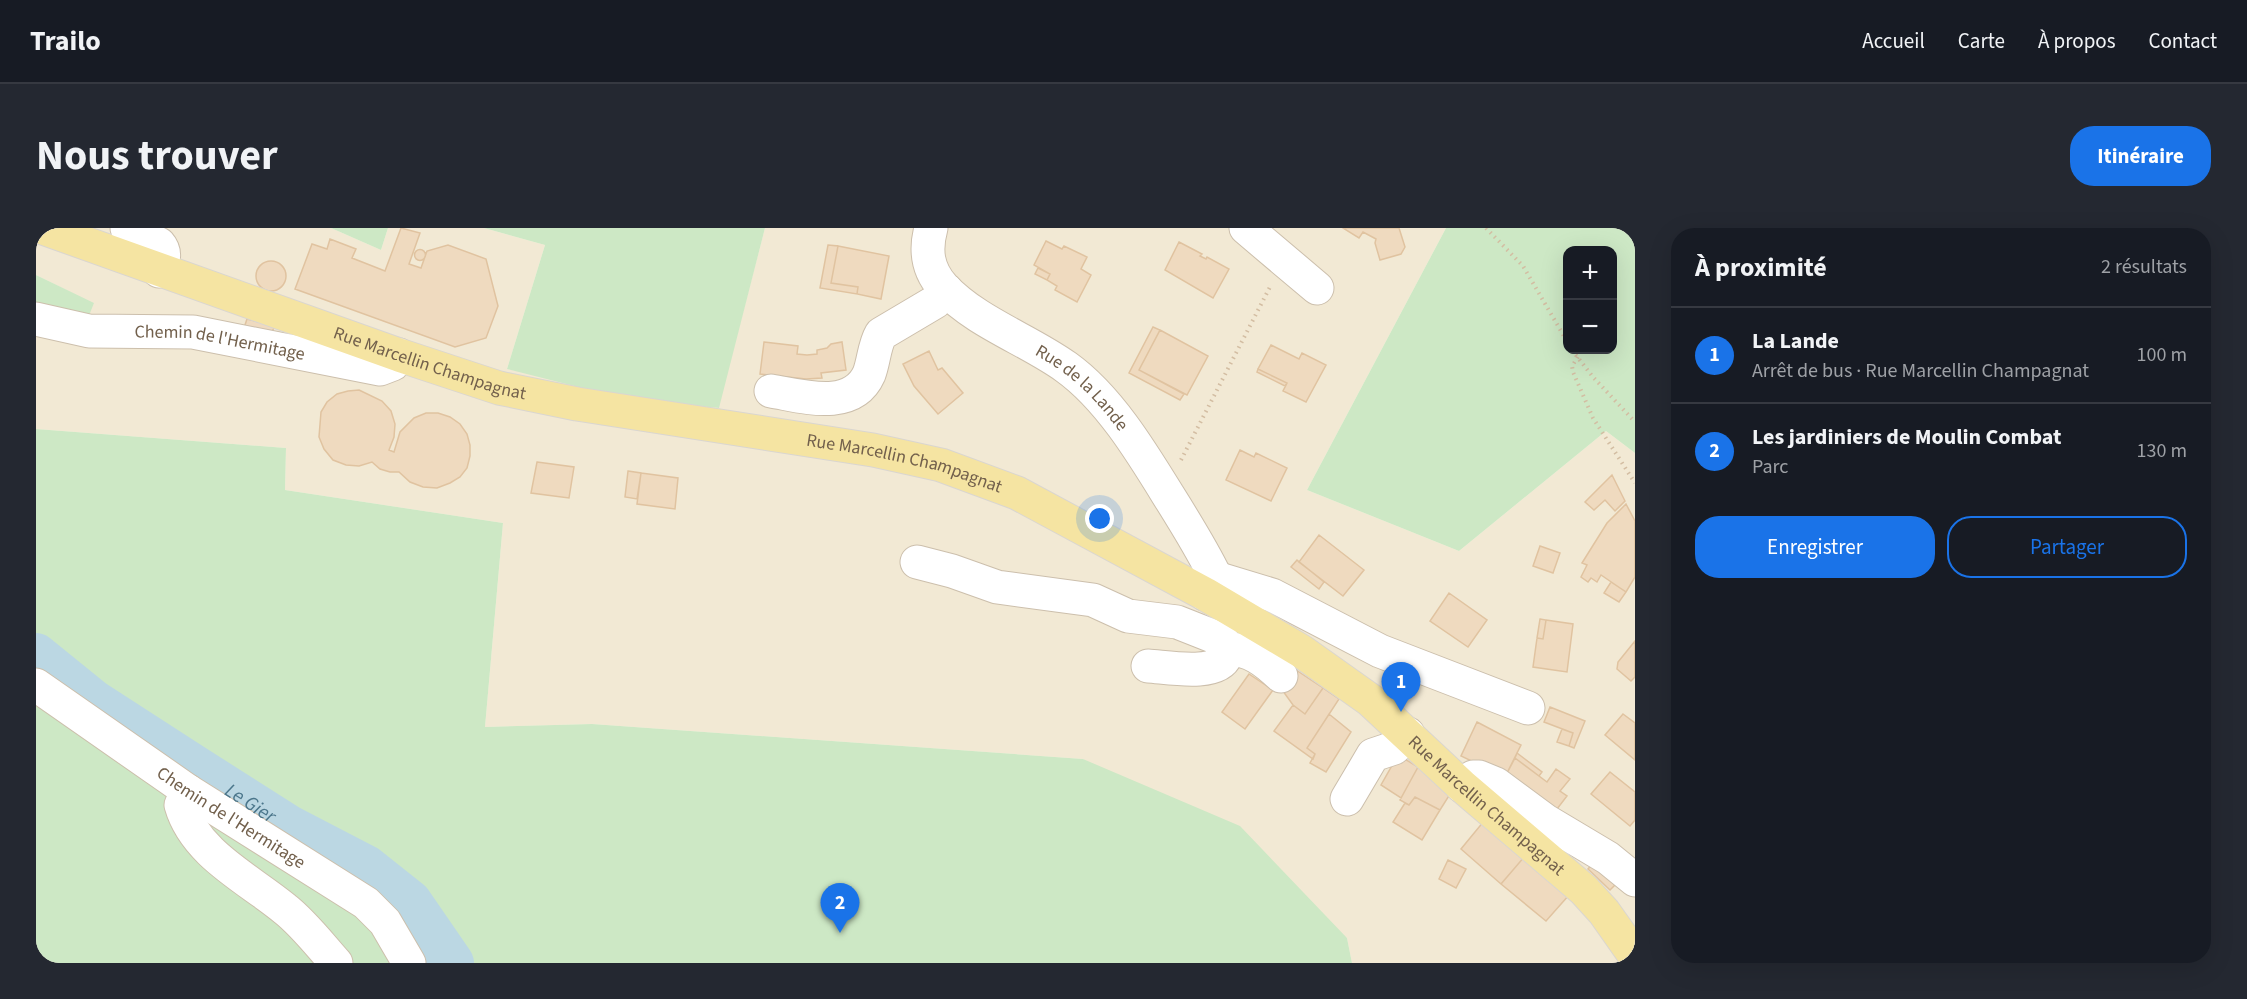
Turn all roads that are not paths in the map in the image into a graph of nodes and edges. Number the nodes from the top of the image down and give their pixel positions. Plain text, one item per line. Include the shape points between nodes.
1 (43, 228) edge
2 (127, 228) edge
3 (931, 228) edge
4 (1245, 228) edge
5 (159, 271) junction
6 (1317, 288) dead end
7 (946, 290) junction
8 (36, 319) edge
9 (399, 356) junction
10 (771, 391) dead end
11 (917, 562) dead end
12 (1206, 587) junction
13 (1177, 622) junction
14 (1228, 649) junction
15 (1148, 666) dead end
16 (1281, 676) dead end
17 (36, 685) edge
18 (1528, 708) dead end
19 (1408, 734) junction
20 (1462, 786) junction
21 (188, 791) junction
22 (1347, 799) dead end
23 (1635, 880) edge
24 (1635, 956) edge
25 (336, 963) edge
26 (409, 963) edge

1 - 5 main road, Rue Marcellin Champagnat
2 - 5 street via 163,248
3 - 7 street, Rue de la Lande via 927,258
4 - 6 street
5 - 9 main road, Rue Marcellin Champagnat
7 - 10 street via 934,302 881,334 868,376 852,393 826,400
7 - 12 street, Rue de la Lande via 987,321 1065,366 1107,407 1137,447 1204,555
8 - 9 street, Chemin de l'Hermitage via 89,331 193,333 380,369 393,364
9 - 12 main road, Rue Marcellin Champagnat via 499,388 578,404 873,450 941,465 1017,494
11 - 13 street via 997,587 1093,600 1137,618
12 - 13 street
12 - 18 street via 1272,595 1380,651
12 - 19 main road, Rue Marcellin Champagnat via 1370,700
13 - 14 street via 1221,639
14 - 15 street via 1220,664 1207,669
14 - 16 street via 1246,650
17 - 21 street, Chemin de l'Hermitage
19 - 20 main road, Rue Marcellin Champagnat
19 - 22 street via 1394,748 1373,755
20 - 23 street via 1473,777 1496,784
20 - 24 main road, Rue Marcellin Champagnat via 1584,890
21 - 25 street via 181,805 184,816 206,848 303,924
21 - 26 street, Chemin de l'Hermitage via 366,903 384,922

